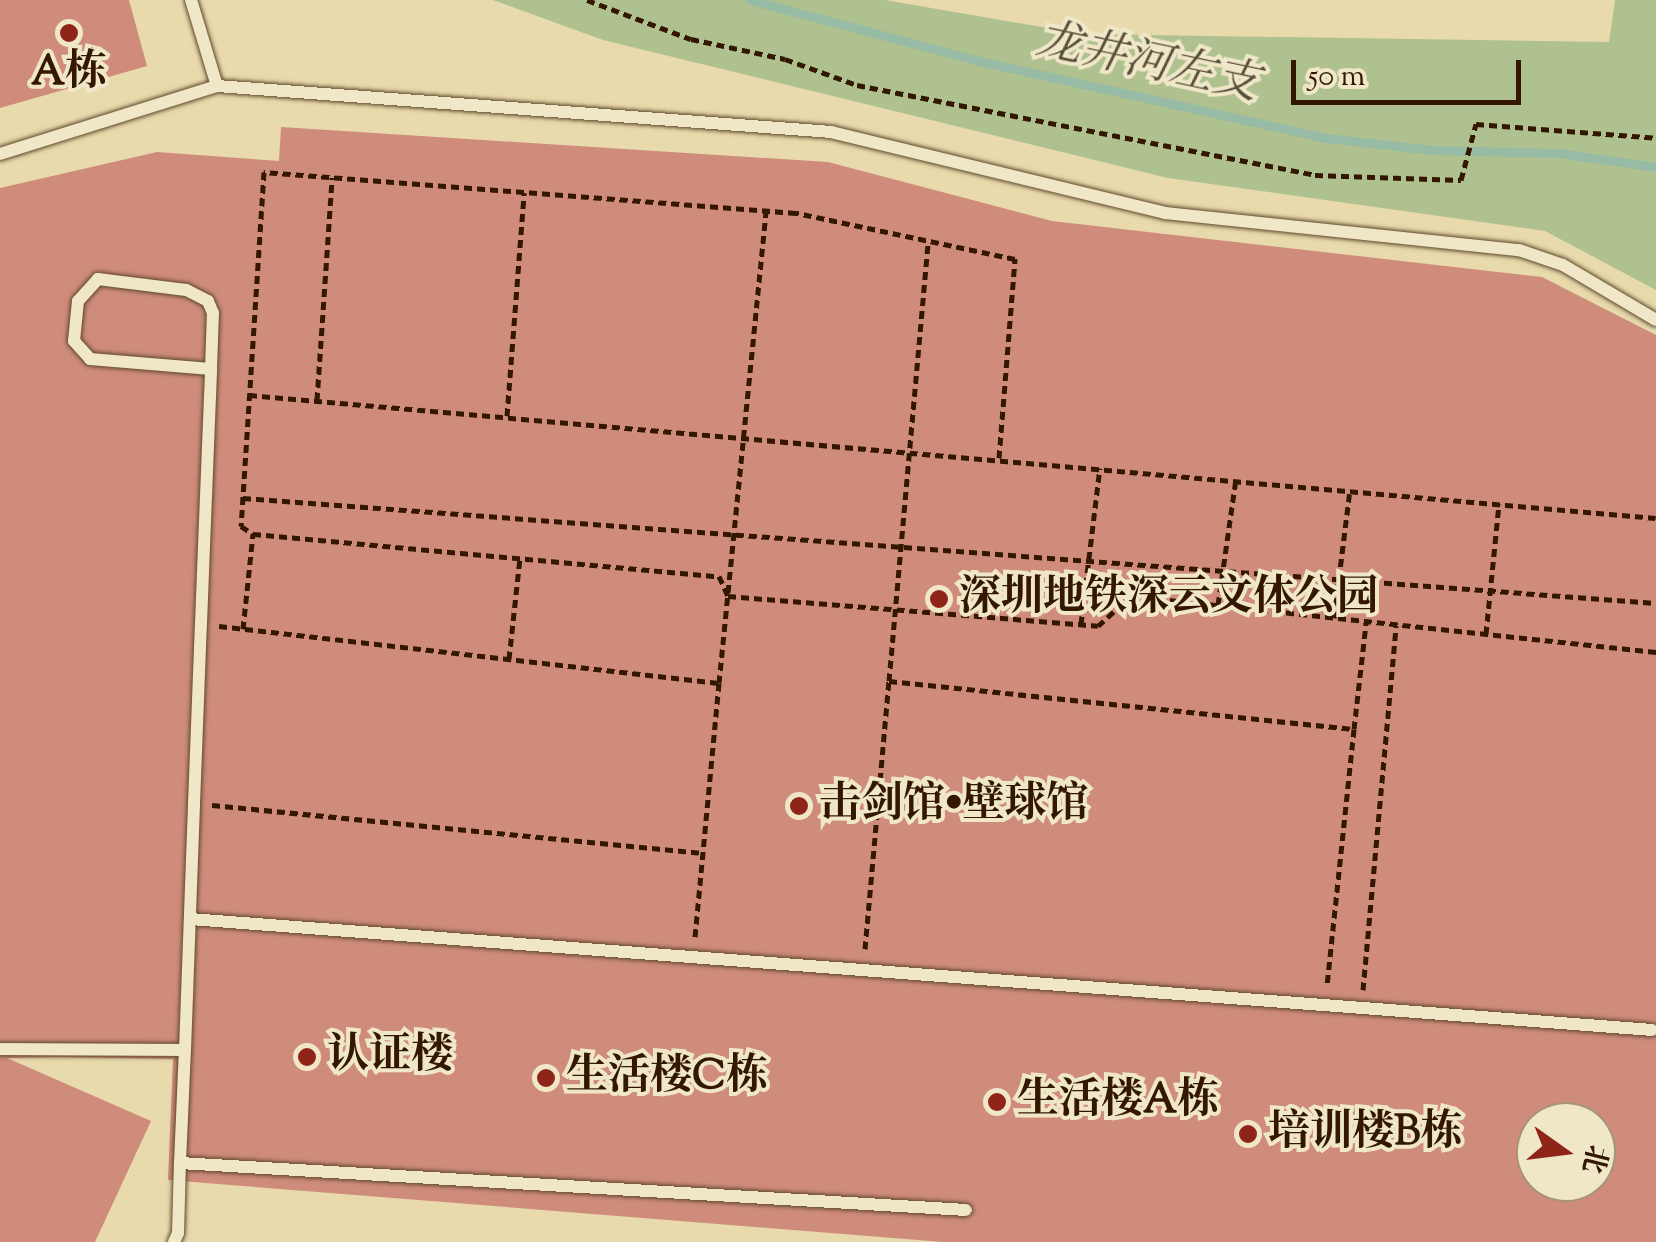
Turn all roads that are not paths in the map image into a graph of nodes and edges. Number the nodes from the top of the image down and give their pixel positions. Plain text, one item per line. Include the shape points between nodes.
1 (190, 0) edge
2 (217, 86) junction
3 (0, 154) edge
4 (1656, 320) edge
5 (211, 369) junction
6 (190, 920) junction
7 (1652, 1030) dead end
8 (0, 1049) edge
9 (185, 1050) junction
10 (180, 1163) junction
11 (966, 1210) dead end
12 (174, 1242) edge

1 - 2 lane
2 - 3 lane
2 - 4 lane via 848,135 1136,208 1519,250 1562,265
5 - 5 lane via 208,301 186,290 98,279 78,301 74,340 90,359
5 - 6 lane
6 - 7 lane via 1326,1000
6 - 9 lane
8 - 9 lane
9 - 10 lane
10 - 11 lane
10 - 12 lane

